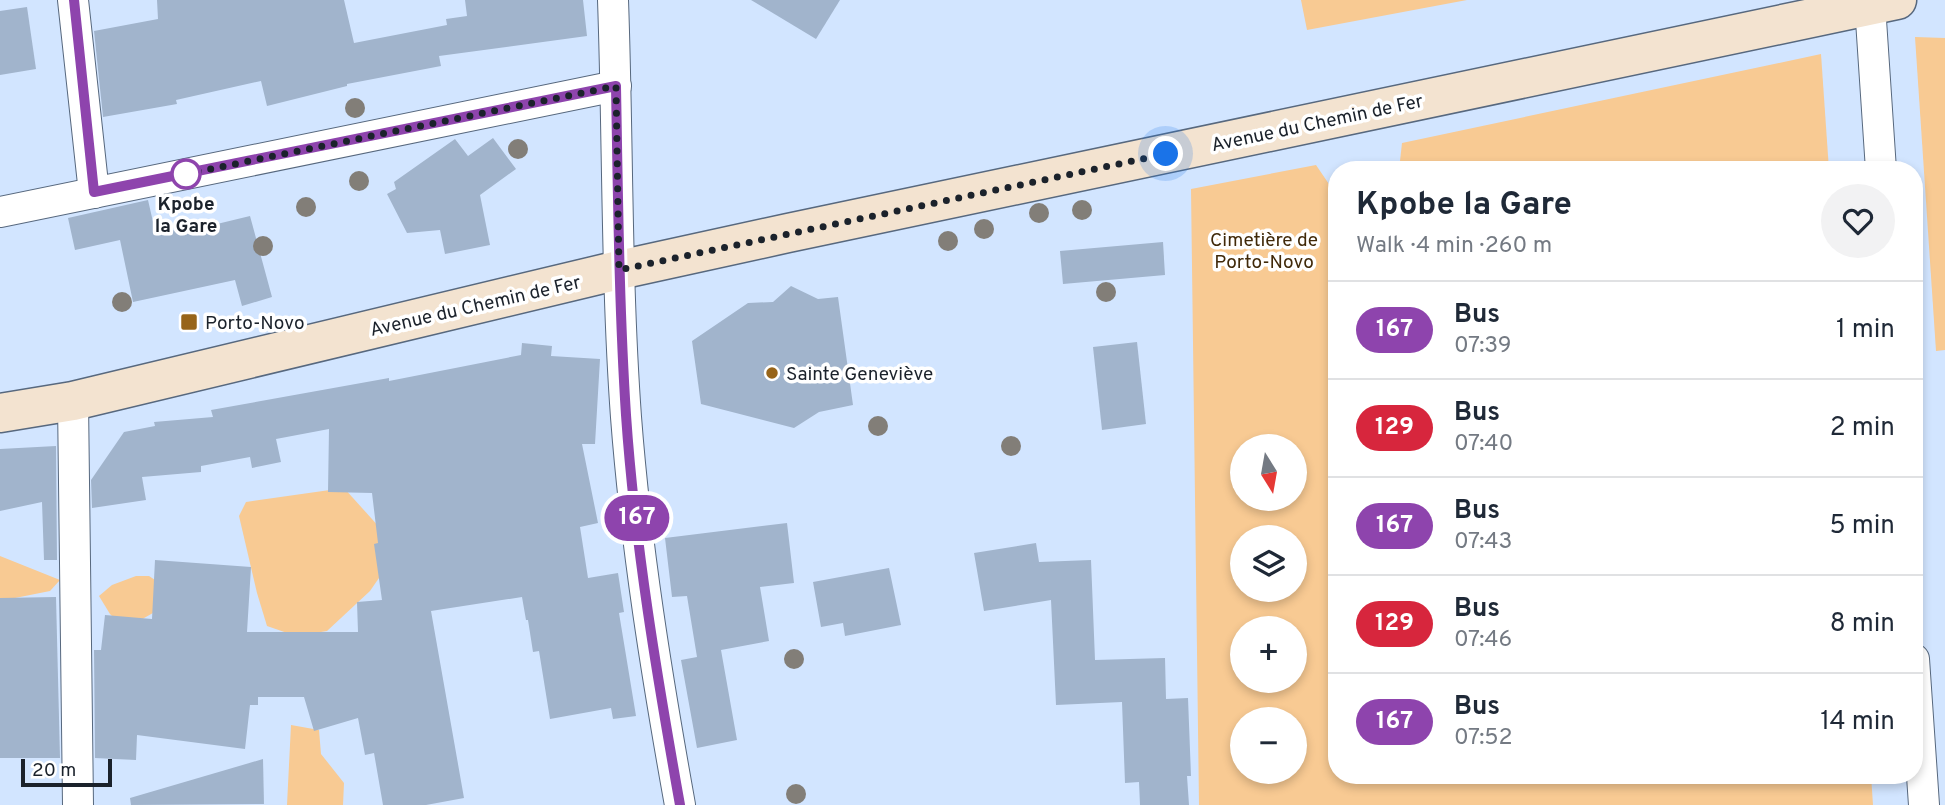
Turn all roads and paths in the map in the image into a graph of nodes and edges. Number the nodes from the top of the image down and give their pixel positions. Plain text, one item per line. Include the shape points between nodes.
1 (74, 0) edge
2 (613, 0) edge
3 (1883, 3) edge
4 (616, 86) junction
5 (1881, 161) edge
6 (94, 192) junction
7 (0, 212) edge
8 (619, 270) junction
9 (73, 401) junction
10 (0, 413) edge
11 (1923, 784) edge
12 (78, 805) edge
13 (680, 805) edge
14 (1924, 805) edge

1 - 6 street
2 - 4 street
3 - 5 street
3 - 8 street, Avenue du Chemin de Fer
4 - 6 street
4 - 8 street
6 - 7 street
8 - 9 street, Avenue du Chemin de Fer
8 - 13 street via 632,482 655,664
9 - 10 street, Avenue du Chemin de Fer
9 - 12 street
11 - 14 street

